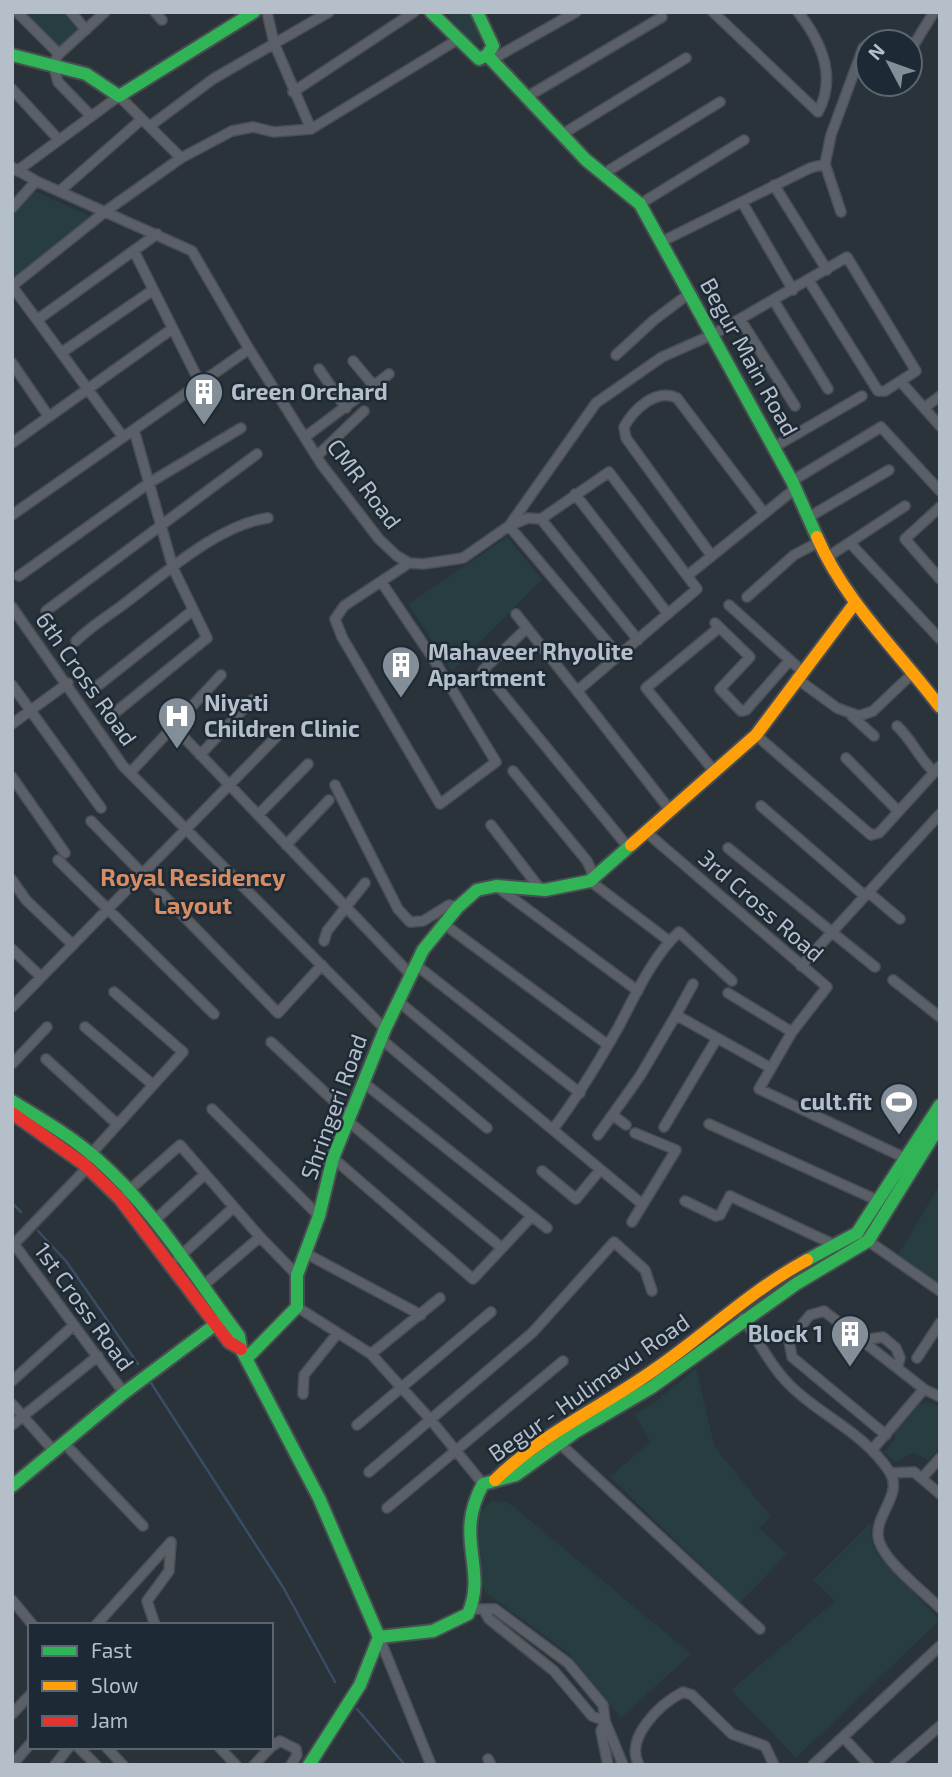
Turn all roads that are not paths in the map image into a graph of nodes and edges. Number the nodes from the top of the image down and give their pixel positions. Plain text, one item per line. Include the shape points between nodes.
1 (17, 12) edge
2 (71, 12) edge
3 (105, 12) edge
4 (155, 12) edge
5 (254, 12) edge
6 (267, 12) edge
7 (329, 12) edge
8 (414, 12) edge
9 (431, 12) edge
10 (576, 12) edge
11 (713, 12) edge
12 (798, 12) edge
13 (934, 12) edge
14 (482, 14) edge
15 (662, 17) dead end
16 (162, 20) dead end
17 (924, 28) edge
18 (86, 30) junction
19 (457, 40) junction
20 (274, 43) junction
21 (12, 55) edge
22 (489, 57) junction
23 (686, 58) dead end
24 (56, 59) junction
25 (854, 72) edge
26 (12, 89) edge
27 (293, 92) junction
28 (119, 96) junction
29 (525, 98) junction
30 (720, 102) dead end
31 (91, 116) junction
32 (142, 119) junction
33 (150, 126) junction
34 (311, 129) junction
35 (561, 135) junction
36 (59, 140) junction
37 (744, 140) dead end
38 (181, 158) junction
39 (825, 164) junction
40 (14, 169) edge
41 (603, 174) junction
42 (37, 181) junction
43 (774, 186) junction
44 (61, 190) junction
45 (742, 202) junction
46 (640, 204) junction
47 (12, 208) edge
48 (106, 211) junction
49 (841, 212) dead end
50 (158, 234) junction
51 (661, 242) junction
52 (134, 251) junction
53 (827, 270) junction
54 (808, 281) junction
55 (12, 286) edge
56 (153, 290) junction
57 (793, 290) junction
58 (690, 293) junction
59 (774, 301) junction
60 (740, 319) junction
61 (37, 320) junction
62 (172, 329) junction
63 (715, 334) junction
64 (249, 349) junction
65 (61, 353) junction
66 (616, 355) dead end
67 (353, 361) dead end
68 (12, 363) edge
69 (319, 369) dead end
70 (389, 374) dead end
71 (901, 382) junction
72 (200, 383) junction
73 (374, 386) junction
74 (88, 389) junction
75 (828, 389) dead end
76 (862, 396) dead end
77 (940, 396) edge
78 (795, 406) dead end
79 (346, 408) junction
80 (924, 408) junction
81 (364, 411) dead end
82 (49, 417) junction
83 (940, 426) edge
84 (241, 428) dead end
85 (134, 429) junction
86 (12, 430) edge
87 (123, 437) junction
88 (305, 437) junction
89 (15, 441) edge
90 (774, 447) junction
91 (257, 454) dead end
92 (317, 456) junction
93 (889, 470) dead end
94 (149, 483) junction
95 (794, 484) junction
96 (940, 491) edge
97 (575, 494) junction
98 (905, 506) dead end
99 (764, 513) junction
100 (938, 513) edge
101 (12, 515) edge
102 (809, 517) junction
103 (268, 518) dead end
104 (541, 519) junction
105 (161, 523) junction
106 (509, 526) junction
107 (819, 542) junction
108 (850, 543) junction
109 (711, 555) junction
110 (826, 558) junction
111 (410, 563) junction
112 (173, 568) junction
113 (19, 576) dead end
114 (687, 576) junction
115 (940, 579) edge
116 (382, 583) junction
117 (747, 597) dead end
118 (855, 603) junction
119 (729, 605) dead end
120 (12, 607) edge
121 (46, 611) dead end
122 (192, 611) junction
123 (516, 614) dead end
124 (668, 614) junction
125 (527, 628) junction
126 (940, 639) edge
127 (638, 640) junction
128 (76, 641) dead end
129 (619, 656) junction
130 (790, 660) junction
131 (914, 671) junction
132 (221, 675) dead end
133 (799, 675) junction
134 (68, 683) junction
135 (12, 685) edge
136 (94, 688) dead end
137 (577, 691) junction
138 (252, 700) dead end
139 (939, 705) edge
140 (30, 710) junction
141 (851, 715) junction
142 (111, 716) dead end
143 (12, 724) edge
144 (173, 726) junction
145 (897, 726) dead end
146 (284, 729) dead end
147 (755, 735) junction
148 (874, 736) dead end
149 (200, 755) junction
150 (846, 758) dead end
151 (307, 764) dead end
152 (937, 769) edge
153 (513, 771) dead end
154 (715, 771) junction
155 (130, 773) junction
156 (12, 777) edge
157 (229, 785) junction
158 (335, 785) dead end
159 (329, 800) dead end
160 (761, 806) dead end
161 (101, 808) dead end
162 (670, 810) junction
163 (898, 811) junction
164 (940, 814) edge
165 (257, 815) junction
166 (91, 821) dead end
167 (491, 825) dead end
168 (186, 829) junction
169 (646, 832) junction
170 (286, 845) junction
171 (628, 847) junction
172 (728, 848) dead end
173 (144, 872) junction
174 (12, 880) edge
175 (590, 881) junction
176 (365, 883) dead end
177 (496, 886) junction
178 (541, 890) junction
179 (866, 894) junction
180 (345, 906) junction
181 (458, 907) junction
182 (109, 908) junction
183 (900, 919) dead end
184 (444, 924) junction
185 (832, 933) junction
186 (668, 941) junction
187 (324, 942) dead end
188 (73, 945) junction
189 (12, 950) edge
190 (322, 965) junction
191 (801, 966) junction
192 (875, 967) dead end
193 (413, 970) junction
194 (41, 977) junction
195 (893, 980) dead end
196 (732, 981) dead end
197 (693, 984) dead end
198 (638, 991) junction
199 (114, 992) dead end
200 (728, 993) dead end
201 (398, 1001) junction
202 (12, 1007) edge
203 (214, 1014) dead end
204 (676, 1015) junction
205 (940, 1017) edge
206 (47, 1027) dead end
207 (85, 1027) dead end
208 (792, 1031) junction
209 (383, 1034) junction
210 (716, 1040) junction
211 (271, 1042) dead end
212 (608, 1045) junction
213 (46, 1059) dead end
214 (12, 1064) edge
215 (769, 1067) junction
216 (364, 1083) junction
217 (153, 1086) junction
218 (580, 1093) junction
219 (12, 1101) edge
220 (940, 1105) edge
221 (212, 1109) dead end
222 (12, 1113) edge
223 (614, 1116) junction
224 (350, 1119) junction
225 (117, 1124) junction
226 (709, 1124) dead end
227 (626, 1125) dead end
228 (940, 1125) edge
229 (664, 1127) dead end
230 (487, 1128) dead end
231 (553, 1129) junction
232 (635, 1133) dead end
233 (598, 1135) dead end
234 (333, 1158) junction
235 (905, 1158) junction
236 (89, 1161) junction
237 (600, 1170) junction
238 (542, 1171) dead end
239 (205, 1174) junction
240 (124, 1194) junction
241 (685, 1201) dead end
242 (879, 1201) junction
243 (642, 1204) junction
244 (234, 1207) junction
245 (319, 1216) junction
246 (532, 1216) junction
247 (155, 1220) junction
248 (632, 1222) dead end
249 (547, 1228) dead end
250 (260, 1237) junction
251 (862, 1237) junction
252 (13, 1245) edge
253 (837, 1246) junction
254 (502, 1248) junction
255 (182, 1254) junction
256 (307, 1254) junction
257 (171, 1263) junction
258 (297, 1275) junction
259 (204, 1285) junction
260 (652, 1292) dead end
261 (940, 1292) edge
262 (440, 1298) dead end
263 (297, 1307) junction
264 (491, 1312) dead end
265 (421, 1315) junction
266 (740, 1315) junction
267 (220, 1321) junction
268 (940, 1323) edge
269 (74, 1325) junction
270 (337, 1334) junction
271 (870, 1339) dead end
272 (243, 1354) junction
273 (371, 1354) junction
274 (98, 1356) junction
275 (917, 1358) dead end
276 (563, 1361) dead end
277 (897, 1368) junction
278 (12, 1381) edge
279 (401, 1387) junction
280 (924, 1389) junction
281 (124, 1393) junction
282 (303, 1394) dead end
283 (940, 1397) edge
284 (12, 1404) edge
285 (23, 1416) junction
286 (430, 1419) junction
287 (12, 1424) edge
288 (357, 1425) dead end
289 (886, 1435) junction
290 (556, 1440) junction
291 (58, 1446) junction
292 (455, 1450) junction
293 (873, 1450) junction
294 (940, 1458) edge
295 (369, 1472) dead end
296 (891, 1473) junction
297 (922, 1478) junction
298 (489, 1482) junction
299 (12, 1486) edge
300 (940, 1494) edge
301 (387, 1508) dead end
302 (143, 1526) dead end
303 (12, 1600) edge
304 (940, 1608) edge
305 (478, 1609) junction
306 (31, 1623) edge
307 (98, 1623) edge
308 (155, 1623) edge
309 (760, 1629) dead end
310 (379, 1637) junction
311 (940, 1646) edge
312 (28, 1697) edge
313 (12, 1714) edge
314 (605, 1721) junction
315 (940, 1726) edge
316 (843, 1737) junction
317 (28, 1746) edge
318 (273, 1746) edge
319 (67, 1749) edge
320 (80, 1749) edge
321 (108, 1749) edge
322 (221, 1749) edge
323 (269, 1749) edge
324 (12, 1765) edge
325 (55, 1765) edge
326 (96, 1765) edge
327 (123, 1765) edge
328 (236, 1765) edge
329 (254, 1765) edge
330 (290, 1765) edge
331 (309, 1765) edge
332 (430, 1765) edge
333 (608, 1765) edge
334 (623, 1765) edge
335 (639, 1765) edge
336 (774, 1765) edge
337 (813, 1765) edge
338 (869, 1765) edge
339 (895, 1765) edge

1 - 24 street
2 - 18 street
3 - 18 street
4 - 16 street
5 - 28 street
6 - 20 street
7 - 20 street
8 - 27 street
9 - 19 street
10 - 22 street
11 - 12 street via 818,112 828,95 824,58 813,31
13 - 17 street
14 - 22 street via 493,46
15 - 29 street
18 - 24 street
19 - 22 street, Begur Main Road via 479,59
19 - 34 street
20 - 27 street
20 - 33 street via 213,79
21 - 24 street
22 - 29 street, Begur Main Road
23 - 35 street
24 - 28 street
24 - 31 street via 58,82
25 - 39 street
26 - 36 street
27 - 34 street
28 - 31 street
28 - 32 street
29 - 35 street, Begur Main Road
30 - 41 street
31 - 36 street
32 - 33 street
32 - 44 street
33 - 38 street
34 - 38 street via 232,131
35 - 41 street, Begur Main Road
36 - 40 street
37 - 46 street
38 - 48 street
39 - 43 street
39 - 49 street
40 - 42 street, CMR Road
41 - 46 street, Begur Main Road
42 - 44 street, CMR Road
42 - 47 street
43 - 45 street
43 - 53 street
44 - 48 street, CMR Road
45 - 51 street
45 - 57 street
46 - 51 street, Begur Main Road
48 - 50 street, CMR Road
48 - 55 street
50 - 52 street
50 - 64 street, CMR Road via 197,257
51 - 58 street, Begur Main Road
52 - 56 street
52 - 61 street
53 - 54 street
53 - 71 street via 847,257 916,371
54 - 57 street
54 - 71 street via 875,388 881,392
55 - 61 street
56 - 62 street
56 - 65 street
57 - 59 street
58 - 63 street, Begur Main Road
58 - 66 street
59 - 60 street
59 - 75 street
60 - 63 street
60 - 78 street
61 - 65 street
62 - 72 street
62 - 74 street
63 - 90 street, Begur Main Road
63 - 106 street via 662,357 596,403
64 - 72 street
64 - 88 street, CMR Road
65 - 74 street
67 - 73 street
68 - 82 street
69 - 79 street
70 - 73 street
71 - 80 street
72 - 85 street
73 - 79 street
74 - 82 street
74 - 87 street
76 - 90 street
77 - 80 street
79 - 88 street
80 - 83 street
81 - 92 street
82 - 89 street
84 - 94 street
85 - 87 street
85 - 94 street
86 - 89 street
87 - 101 street
88 - 92 street, CMR Road
90 - 95 street, Begur Main Road
91 - 105 street
92 - 111 street, CMR Road via 379,539
93 - 102 street
94 - 105 street
94 - 113 street
95 - 96 street via 881,427
95 - 99 street
95 - 102 street, Begur Main Road
97 - 104 street
97 - 114 street via 609,472
97 - 124 street
98 - 108 street
99 - 109 street
99 - 109 street via 677,398 657,395 629,418 624,427 626,438
100 - 115 street via 905,540
102 - 107 street, Begur Main Road
103 - 112 street via 231,530
104 - 106 street via 528,518
104 - 127 street
105 - 112 street
105 - 121 street
106 - 111 street via 463,558
106 - 129 street
107 - 110 street, Begur Main Road
107 - 117 street via 794,555
108 - 110 street
108 - 126 street
109 - 114 street
110 - 118 street, Begur Main Road
111 - 116 street
112 - 122 street
112 - 128 street
114 - 124 street via 697,589
116 - 116 street via 496,762 440,804 335,619 344,606
118 - 131 street, Begur Main Road
118 - 133 street
119 - 130 street
120 - 134 street, 6th Cross Road
122 - 136 street
122 - 142 street via 207,638
123 - 125 street
124 - 127 street
125 - 137 street
125 - 171 street via 483,670
127 - 129 street
129 - 137 street
130 - 133 street
130 - 154 street via 741,711 720,689 750,657 715,627 646,688
131 - 139 street, Begur Main Road
131 - 141 street via 873,711
132 - 144 street
133 - 141 street
133 - 147 street
134 - 140 street
134 - 155 street, 6th Cross Road
135 - 140 street
137 - 162 street
138 - 149 street
140 - 143 street
140 - 161 street
141 - 148 street
144 - 149 street
144 - 155 street
145 - 152 street via 911,740 915,753
146 - 157 street
147 - 154 street
147 - 163 street via 872,835
149 - 157 street
150 - 163 street
151 - 165 street
152 - 163 street
153 - 175 street via 587,861
154 - 162 street
155 - 168 street, 6th Cross Road
156 - 182 street via 62,856
157 - 165 street
157 - 168 street
158 - 181 street via 398,909 410,922 423,921 449,905
159 - 170 street
160 - 179 street
162 - 169 street
164 - 179 street
165 - 170 street
166 - 173 street
167 - 178 street
168 - 173 street
168 - 190 street, 6th Cross Road
169 - 171 street
169 - 191 street, 3rd Cross Road
170 - 180 street
171 - 175 street
172 - 185 street
173 - 182 street
173 - 190 street via 278,1013
174 - 188 street
175 - 178 street
175 - 186 street
176 - 180 street
177 - 178 street
177 - 181 street, Shringeri Road via 477,890
177 - 198 street
179 - 183 street
179 - 185 street
180 - 187 street
180 - 193 street
181 - 184 street, Shringeri Road
182 - 188 street
182 - 203 street
184 - 193 street, Shringeri Road
184 - 212 street
185 - 191 street
185 - 192 street
186 - 196 street via 679,932
186 - 198 street
188 - 194 street
189 - 194 street
190 - 209 street, 6th Cross Road
191 - 208 street, 3rd Cross Road via 827,987
193 - 201 street, Shringeri Road
193 - 218 street
194 - 202 street
195 - 205 street
197 - 204 street
198 - 212 street
199 - 217 street via 183,1052
200 - 208 street
201 - 209 street, Shringeri Road
201 - 231 street
204 - 210 street
204 - 223 street
206 - 214 street
207 - 217 street
208 - 215 street, 3rd Cross Road
209 - 216 street, Shringeri Road
209 - 230 street, 6th Cross Road
210 - 215 street
210 - 229 street
211 - 224 street
212 - 218 street
213 - 225 street
215 - 235 street via 760,1089
216 - 224 street, Shringeri Road
216 - 246 street
217 - 225 street
218 - 231 street
219 - 236 street
220 - 235 street, Begur - Hulimavu Road
221 - 245 street
222 - 236 street
223 - 227 street
223 - 233 street
224 - 234 street, Shringeri Road
224 - 254 street
225 - 236 street
226 - 242 street
228 - 251 street, Begur - Hulimavu Road
231 - 237 street
232 - 243 street via 676,1150
234 - 245 street, Shringeri Road
234 - 254 street via 473,1279
235 - 242 street, Begur - Hulimavu Road
236 - 240 street
236 - 252 street
237 - 238 street via 576,1199
237 - 243 street
239 - 240 street via 180,1145
239 - 244 street
239 - 247 street
240 - 247 street
240 - 257 street
241 - 253 street via 716,1216 730,1196
242 - 251 street, Begur - Hulimavu Road
243 - 248 street
244 - 250 street
244 - 255 street
245 - 256 street, Shringeri Road
246 - 249 street
246 - 254 street
247 - 255 street
250 - 258 street
250 - 259 street
251 - 253 street, Begur - Hulimavu Road
251 - 261 street
251 - 266 street, Begur - Hulimavu Road
252 - 269 street, 1st Cross Road
253 - 266 street, Begur - Hulimavu Road via 796,1266
255 - 257 street
255 - 259 street
256 - 258 street, Shringeri Road
256 - 265 street
257 - 267 street
258 - 263 street, Shringeri Road
259 - 267 street
260 - 286 street via 645,1270 614,1242 533,1332
262 - 265 street
263 - 270 street
263 - 272 street
264 - 279 street
265 - 273 street
266 - 290 street, Begur - Hulimavu Road via 652,1387
266 - 293 street via 785,1380
267 - 272 street via 229,1342
267 - 281 street
268 - 275 street
269 - 274 street, 1st Cross Road
269 - 278 street
270 - 273 street
270 - 282 street via 304,1375
271 - 277 street via 883,1337 896,1348
272 - 310 street via 319,1498
273 - 279 street
274 - 281 street, 1st Cross Road
274 - 285 street
276 - 292 street
277 - 280 street
277 - 289 street via 824,1311 810,1315 789,1344 797,1363
279 - 286 street
279 - 288 street
280 - 283 street
280 - 289 street
281 - 291 street
284 - 285 street
285 - 287 street
285 - 291 street
286 - 292 street
286 - 295 street
289 - 293 street
290 - 298 street, Begur - Hulimavu Road
290 - 309 street
291 - 299 street
291 - 302 street
292 - 298 street
292 - 301 street
293 - 296 street
294 - 297 street
296 - 297 street via 914,1472
296 - 304 street via 894,1488 879,1521 880,1543
297 - 300 street
298 - 305 street via 467,1516
303 - 306 street
305 - 310 street via 433,1631
305 - 314 street via 554,1671 592,1716
305 - 314 street via 495,1609 568,1663 603,1705
307 - 308 street via 171,1542 169,1571 147,1601
310 - 331 street via 360,1685
310 - 332 street
311 - 316 street
312 - 313 street
314 - 333 street via 601,1731
314 - 334 street
315 - 339 street
316 - 337 street
316 - 338 street
317 - 324 street
318 - 330 street via 280,1741 296,1749
319 - 325 street
320 - 326 street
321 - 327 street
322 - 328 street
323 - 329 street
335 - 336 street via 633,1752 637,1733 682,1692 692,1695 732,1734 765,1746

